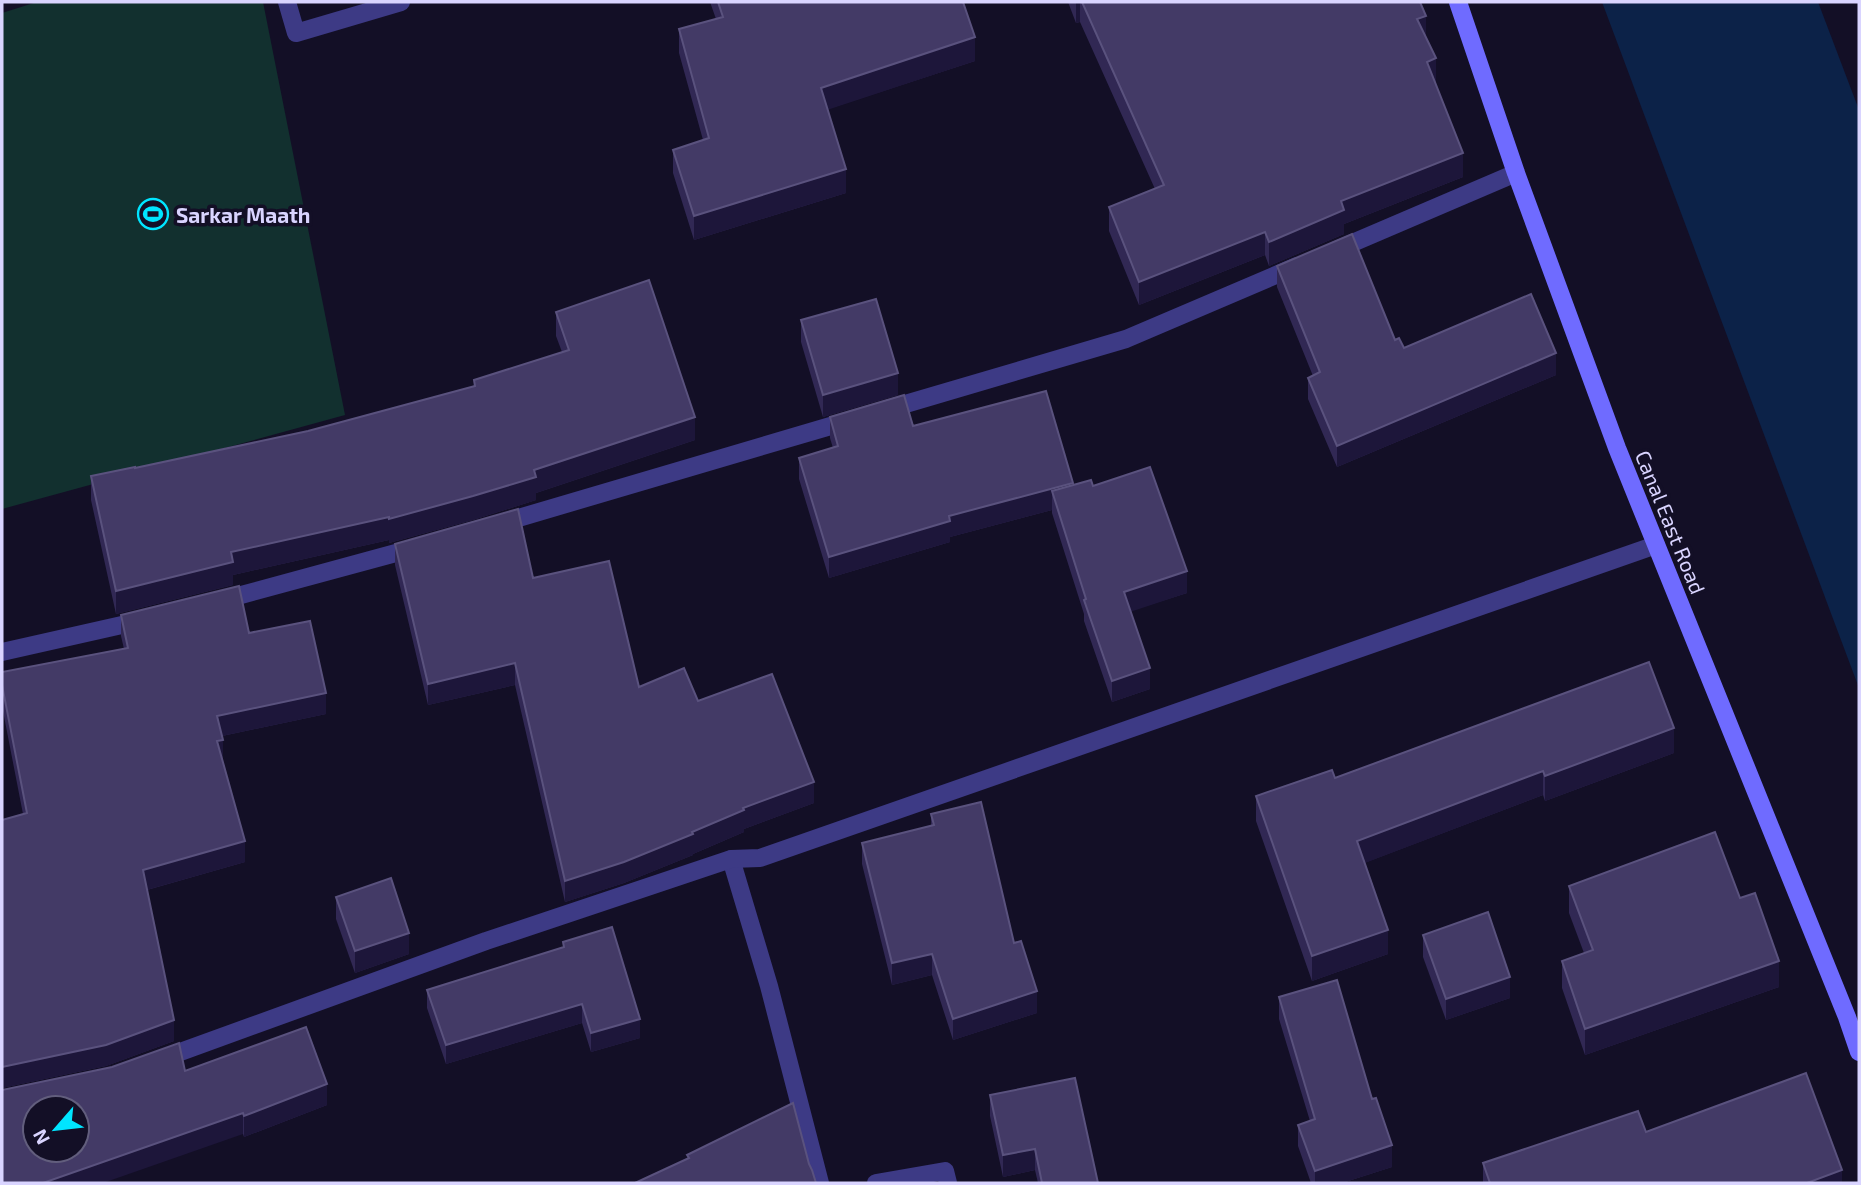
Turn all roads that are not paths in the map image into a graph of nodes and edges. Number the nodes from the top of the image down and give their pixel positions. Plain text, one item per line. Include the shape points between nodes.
1 (286, 2) edge
2 (401, 2) edge
3 (1458, 2) edge
4 (1516, 173) junction
5 (476, 531) edge
6 (437, 541) edge
7 (1656, 545) junction
8 (203, 606) edge
9 (163, 615) edge
10 (2, 652) edge
11 (731, 859) junction
12 (1859, 1052) edge
13 (148, 1063) edge
14 (820, 1183) edge
15 (876, 1183) edge
16 (948, 1183) edge

1 - 2 street via 296,33
3 - 4 main road, Canal East Road
4 - 5 street via 1126,339
4 - 7 main road, Canal East Road
6 - 8 street
7 - 11 street via 760,858
7 - 12 main road, Canal East Road
9 - 10 street
11 - 13 street via 486,941
11 - 14 street
15 - 16 street via 945,1171

